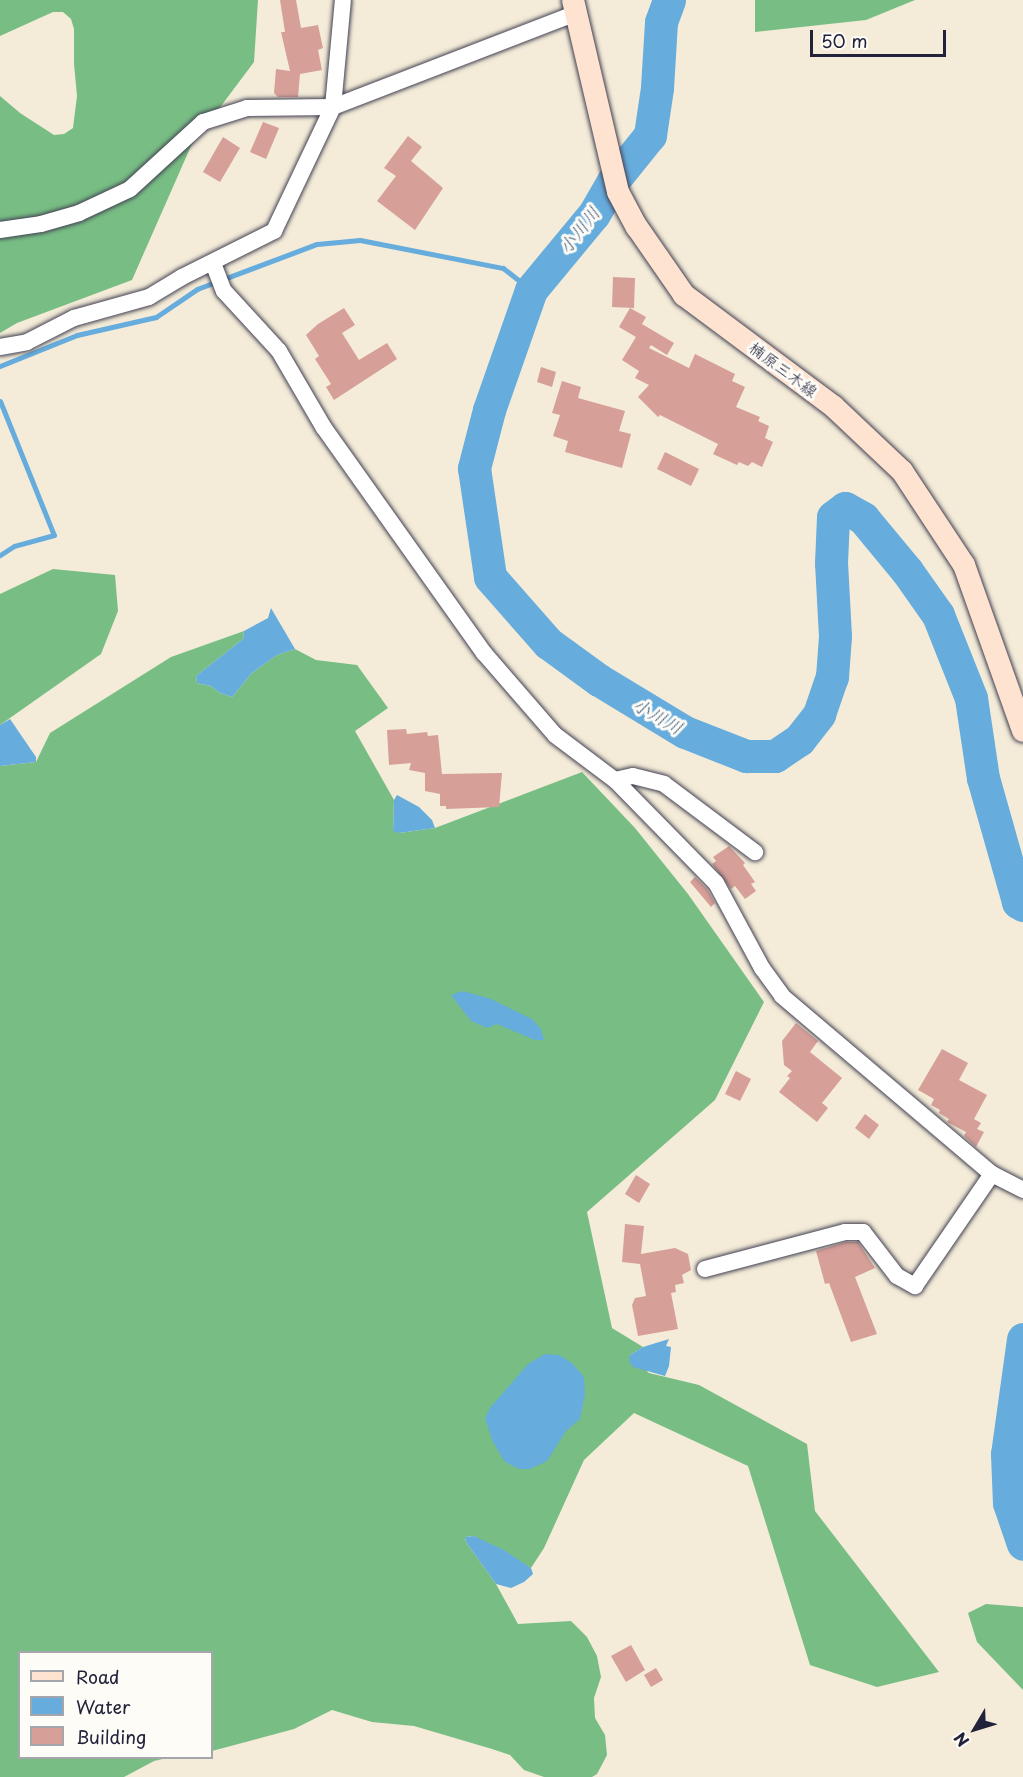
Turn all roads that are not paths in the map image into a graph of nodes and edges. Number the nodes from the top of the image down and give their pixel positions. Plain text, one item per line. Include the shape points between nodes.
1 (343, 0) edge
2 (574, 6) edge
3 (333, 107) junction
4 (0, 230) edge
5 (213, 263) junction
6 (0, 347) edge
7 (1023, 731) edge
8 (615, 780) junction
9 (755, 852) dead end
10 (992, 1174) junction
11 (1023, 1190) edge
12 (705, 1269) dead end

1 - 3 street
2 - 3 street
2 - 7 main road, 楠原三木線 via 618,192 637,227 684,295 833,405 902,471 964,565
3 - 4 street via 247,108 203,122 130,189 78,213
3 - 5 street via 274,231
5 - 6 street via 149,297 74,318 27,342
5 - 8 street via 224,291 279,351 324,428 484,653 555,735
8 - 9 street via 633,776 664,784
8 - 10 street via 716,883 762,968 782,996
10 - 11 street
10 - 12 street via 915,1286 897,1276 863,1232 846,1232

